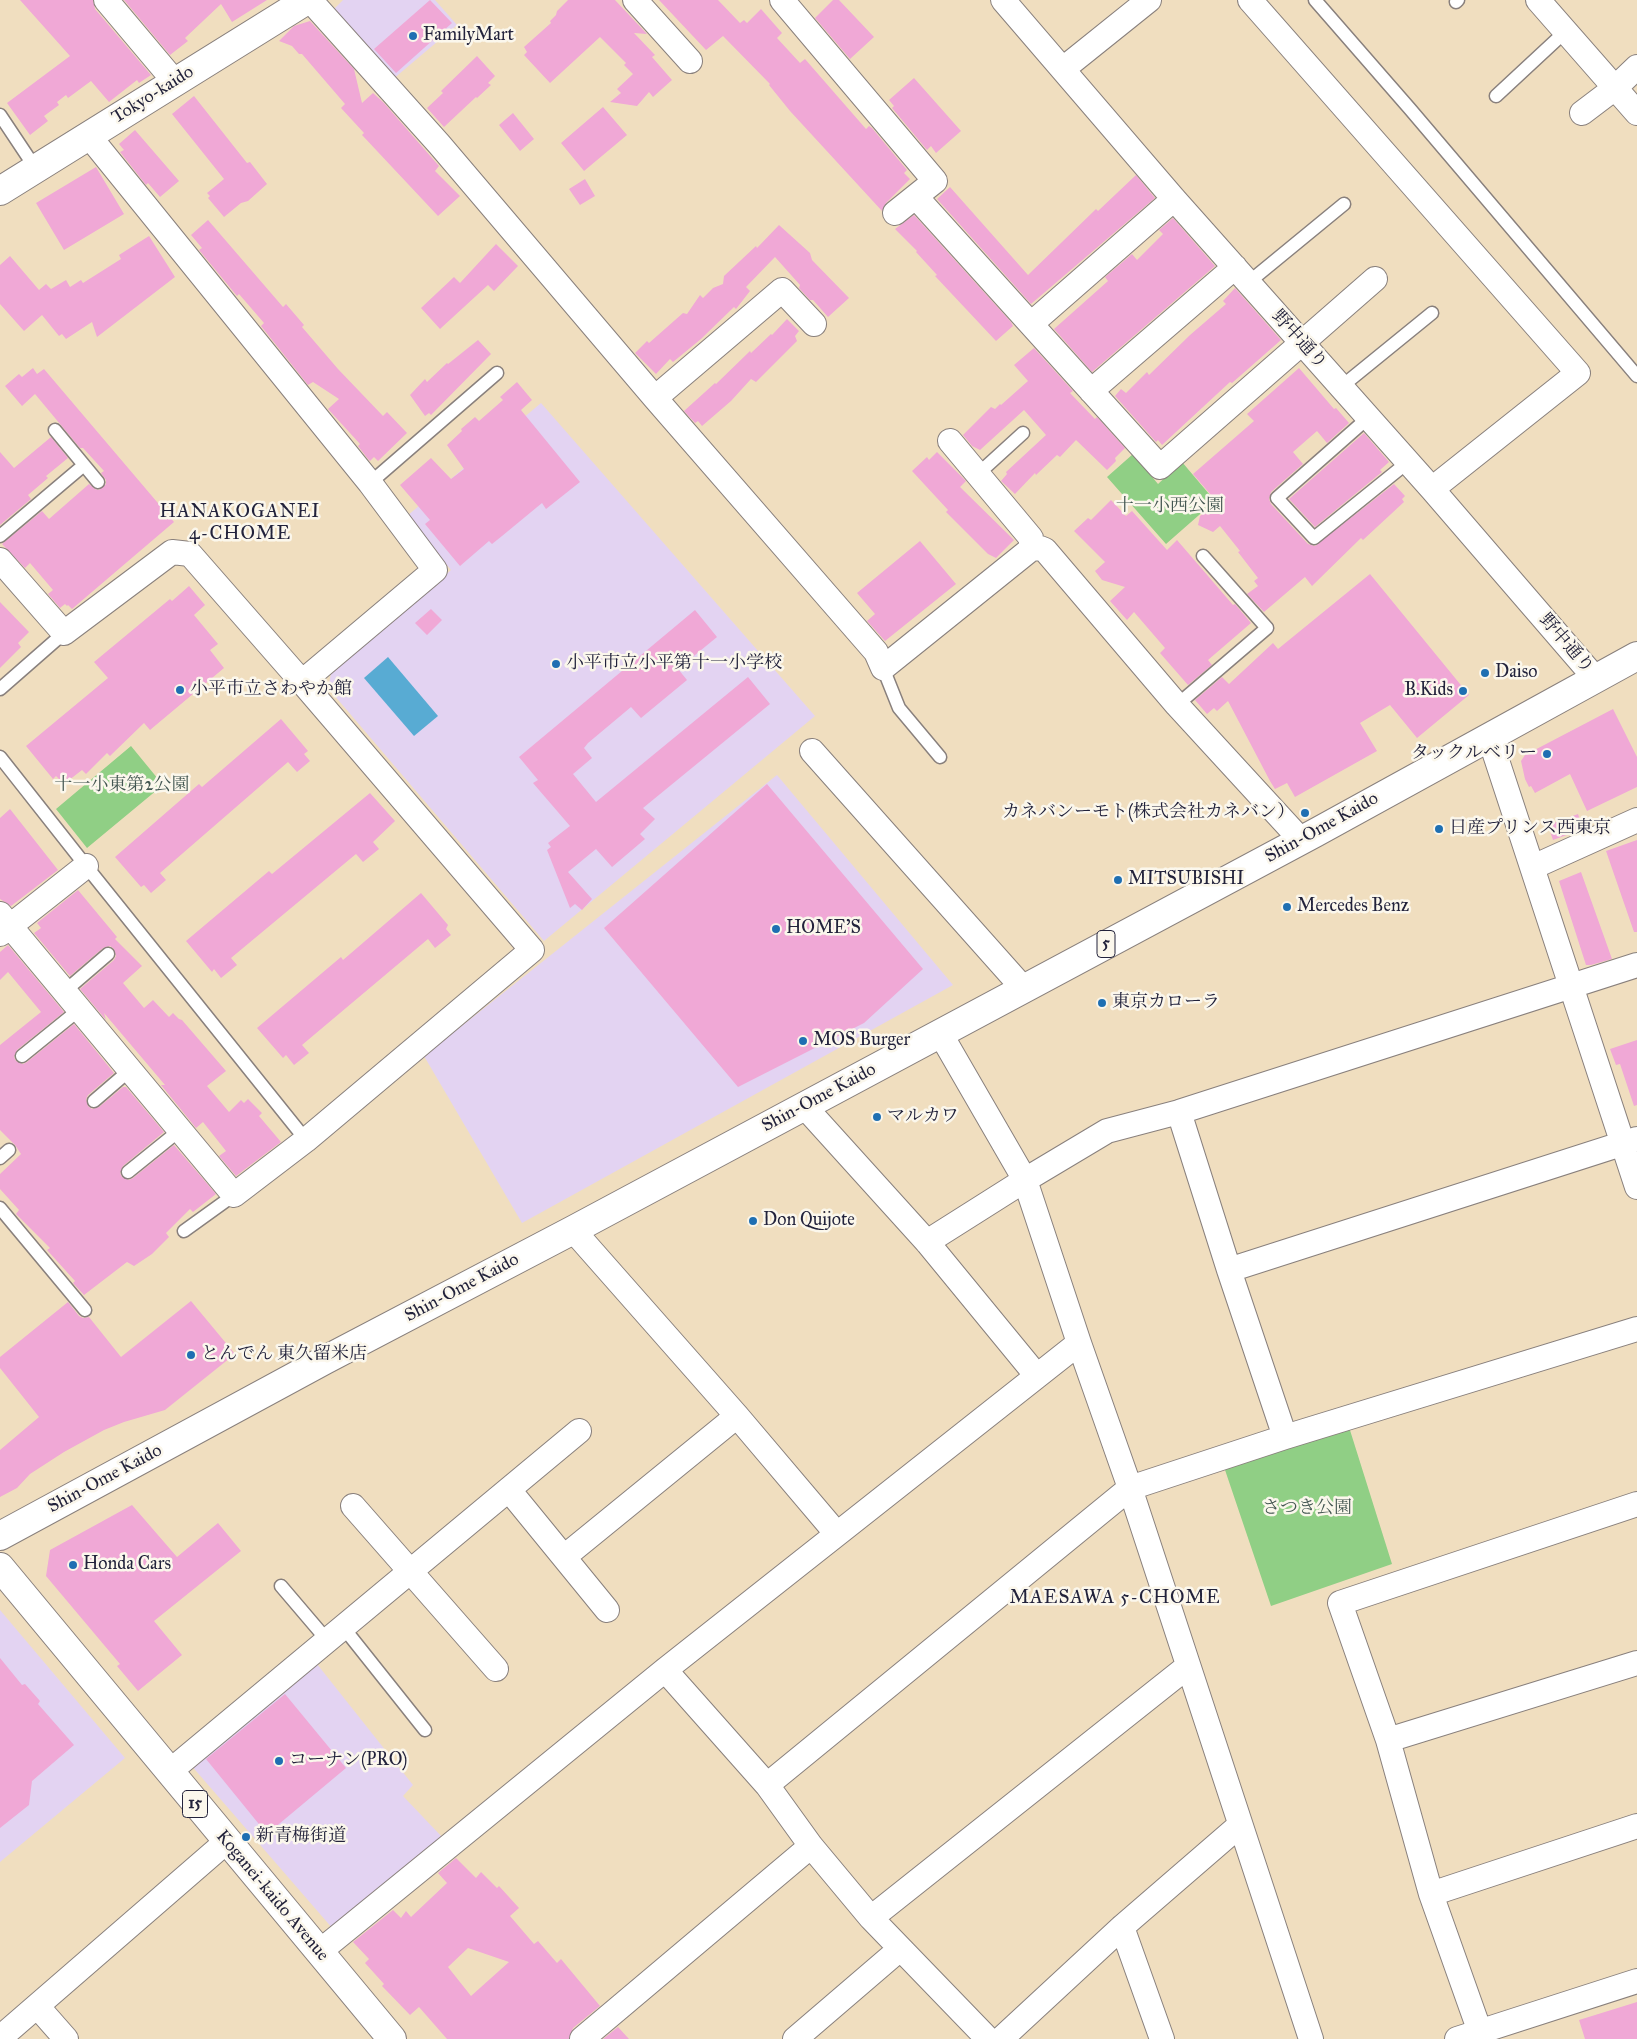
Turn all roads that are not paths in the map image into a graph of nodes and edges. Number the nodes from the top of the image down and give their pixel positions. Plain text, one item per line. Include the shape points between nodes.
1 (106, 0) edge
2 (308, 0) edge
3 (635, 0) edge
4 (782, 0) edge
5 (1149, 0) edge
6 (1250, 0) edge
7 (1315, 0) edge
8 (1538, 0) edge
9 (1005, 1) edge
10 (1566, 31) junction
11 (690, 61) dead end
12 (1637, 67) edge
13 (1063, 69) junction
14 (176, 82) junction
15 (1615, 88) junction
16 (1496, 96) dead end
17 (1582, 113) dead end
18 (1637, 113) edge
19 (0, 115) edge
20 (89, 136) junction
21 (36, 169) junction
22 (0, 191) edge
23 (916, 197) junction
24 (1174, 199) junction
25 (1344, 204) dead end
26 (895, 212) dead end
27 (1242, 275) junction
28 (1375, 280) dead end
29 (1432, 313) dead end
30 (814, 324) dead end
31 (1031, 324) junction
32 (1301, 343) junction
33 (497, 373) dead end
34 (1637, 376) edge
35 (1341, 387) junction
36 (1091, 391) junction
37 (655, 398) junction
38 (1369, 417) junction
39 (55, 430) dead end
40 (1023, 433) dead end
41 (950, 441) dead end
42 (1408, 462) junction
43 (84, 465) junction
44 (978, 474) junction
45 (98, 482) dead end
46 (370, 484) junction
47 (1432, 489) junction
48 (0, 536) edge
49 (1031, 549) junction
50 (1203, 556) dead end
51 (0, 560) edge
52 (64, 633) junction
53 (1637, 656) edge
54 (883, 668) junction
55 (1595, 678) junction
56 (302, 682) junction
57 (0, 689) edge
58 (1177, 705) junction
59 (1490, 736) junction
60 (812, 751) dead end
61 (0, 757) edge
62 (940, 757) dead end
63 (1637, 820) edge
64 (1301, 840) junction
65 (86, 866) junction
66 (1533, 867) junction
67 (3, 924) edge
68 (108, 954) dead end
69 (1637, 965) edge
70 (1572, 986) junction
71 (1023, 988) junction
72 (72, 1000) junction
73 (940, 1033) junction
74 (22, 1056) dead end
75 (130, 1070) junction
76 (94, 1100) dead end
77 (804, 1106) junction
78 (1179, 1112) junction
79 (180, 1130) junction
80 (306, 1140) junction
81 (1630, 1142) edge
82 (128, 1172) dead end
83 (1025, 1180) junction
84 (1637, 1187) edge
85 (234, 1195) junction
86 (0, 1208) edge
87 (573, 1230) junction
88 (184, 1231) dead end
89 (927, 1242) junction
90 (1229, 1270) junction
91 (85, 1310) dead end
92 (1637, 1329) edge
93 (1079, 1343) junction
94 (1037, 1376) junction
95 (737, 1416) junction
96 (579, 1431) dead end
97 (1285, 1437) junction
98 (1130, 1488) junction
99 (509, 1490) junction
100 (1637, 1504) edge
101 (353, 1506) dead end
102 (837, 1534) junction
103 (0, 1536) edge
104 (564, 1557) junction
105 (0, 1567) edge
106 (410, 1571) junction
107 (281, 1586) dead end
108 (608, 1610) dead end
109 (335, 1634) junction
110 (1637, 1662) edge
111 (1188, 1667) junction
112 (496, 1669) dead end
113 (665, 1670) junction
114 (426, 1730) dead end
115 (1388, 1740) junction
116 (169, 1772) junction
117 (767, 1785) junction
118 (1240, 1825) junction
119 (1637, 1826) edge
120 (226, 1842) junction
121 (811, 1846) junction
122 (1431, 1894) junction
123 (871, 1918) junction
124 (1122, 1927) junction
125 (900, 1949) junction
126 (319, 1952) junction
127 (1637, 1981) edge
128 (37, 2006) junction
129 (1480, 2032) junction
130 (0, 2038) edge
131 (66, 2039) edge
132 (392, 2039) edge
133 (582, 2039) edge
134 (795, 2039) edge
135 (988, 2039) edge
136 (1001, 2039) edge
137 (1162, 2039) edge
138 (1311, 2039) edge
139 (1457, 2039) edge

1 - 14 street
2 - 14 main road, Tokyo-kaido
2 - 37 street via 438,144
3 - 11 street
4 - 23 street via 935,181
5 - 13 street
6 - 47 street via 1578,373
7 - 34 lane
8 - 10 street
9 - 13 street, 野中通り
10 - 15 street
10 - 16 lane
12 - 15 street
13 - 24 street, 野中通り
14 - 20 main road, Tokyo-kaido
15 - 17 street
15 - 18 street
19 - 21 lane
20 - 21 main road, Tokyo-kaido
20 - 46 street
21 - 22 main road, Tokyo-kaido
23 - 26 street
23 - 31 street
24 - 27 street, 野中通り
24 - 31 street
25 - 27 lane
27 - 32 street, 野中通り
27 - 36 street
28 - 32 street
29 - 35 lane
30 - 37 street via 782,290
31 - 36 street
32 - 35 street, 野中通り
32 - 36 street via 1160,467
33 - 46 lane
35 - 38 street, 野中通り
37 - 54 street via 876,652
38 - 42 street, 野中通り
38 - 42 lane via 1278,498 1314,538
39 - 43 lane
40 - 44 lane
41 - 44 street
42 - 47 street, 野中通り
43 - 45 lane
43 - 48 lane
44 - 49 street via 1031,538
46 - 56 street via 435,570
47 - 55 street, 野中通り
49 - 54 street
49 - 58 street via 1045,550
50 - 58 lane via 1267,628
51 - 52 street
52 - 56 street via 172,552 190,554
52 - 57 lane
53 - 55 main road, Shin-Ome Kaido / 5
54 - 62 lane via 899,708
55 - 59 main road, Shin-Ome Kaido / 5
56 - 80 street via 532,950
58 - 64 street
59 - 64 main road, Shin-Ome Kaido / 5
59 - 66 street
60 - 71 street
61 - 65 lane
63 - 66 street
64 - 71 main road, Shin-Ome Kaido / 5
65 - 67 street
65 - 80 lane
66 - 70 street
67 - 72 street
68 - 72 lane
69 - 70 street
70 - 78 street
70 - 81 street
71 - 73 main road, Shin-Ome Kaido / 5
72 - 74 lane
72 - 75 street
73 - 77 main road, Shin-Ome Kaido / 5
73 - 83 street
75 - 76 lane
75 - 79 street
77 - 87 main road, Shin-Ome Kaido / 5
77 - 89 street
78 - 83 street via 1107,1131
78 - 90 street
79 - 82 lane
79 - 85 street
80 - 85 street
81 - 84 street
81 - 90 street
83 - 89 street
83 - 93 street
85 - 88 lane
86 - 91 lane
87 - 95 street
87 - 103 main road, Shin-Ome Kaido / 5
89 - 94 street
90 - 97 street
92 - 97 street
93 - 94 street
93 - 98 street
94 - 102 street
95 - 102 street
95 - 104 street
96 - 99 street
97 - 98 street
98 - 111 street
98 - 117 street
99 - 104 street
99 - 106 street
100 - 115 street via 1340,1603
101 - 106 street
102 - 113 street
104 - 108 street
105 - 116 main road, Koganei-kaido Avenue / 15
106 - 109 street
106 - 112 street
107 - 109 lane
109 - 114 lane
109 - 116 street
110 - 115 street
111 - 118 street
111 - 123 street
113 - 117 street
113 - 126 street
115 - 122 street
116 - 120 main road, Koganei-kaido Avenue / 15
117 - 121 street
118 - 124 street
118 - 138 street
119 - 122 street
120 - 126 main road, Koganei-kaido Avenue / 15
120 - 128 street
121 - 123 street
121 - 133 street
122 - 129 street
123 - 125 street
124 - 136 street
124 - 137 street
125 - 134 street
125 - 135 street
126 - 132 main road, Koganei-kaido Avenue / 15
127 - 129 street
128 - 130 street
128 - 131 street
129 - 139 street

